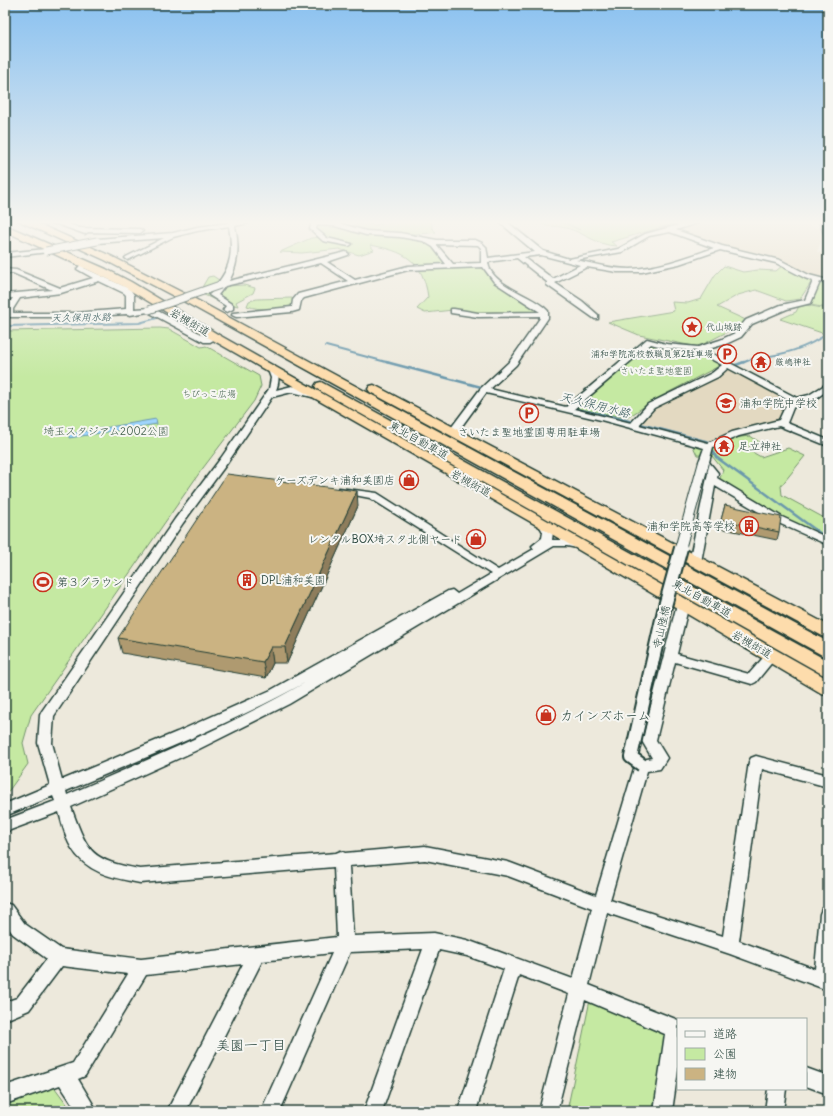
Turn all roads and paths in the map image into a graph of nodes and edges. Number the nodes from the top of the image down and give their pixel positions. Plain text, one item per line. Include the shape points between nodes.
1 (19, 273) edge
2 (89, 273) edge
3 (102, 273) edge
4 (117, 273) edge
5 (137, 273) edge
6 (157, 273) edge
7 (230, 273) edge
8 (271, 273) edge
9 (340, 273) edge
10 (388, 273) edge
11 (488, 273) edge
12 (541, 273) edge
13 (570, 273) edge
14 (800, 273) edge
15 (100, 278) junction
16 (817, 280) junction
17 (354, 282) junction
18 (552, 282) junction
19 (828, 282) edge
20 (220, 285) junction
21 (132, 290) junction
22 (61, 291) junction
23 (5, 296) edge
24 (17, 297) junction
25 (149, 310) junction
26 (454, 311) dead end
27 (130, 313) junction
28 (232, 313) junction
29 (544, 314) junction
30 (595, 317) dead end
31 (215, 337) junction
32 (698, 349) junction
33 (728, 364) junction
34 (272, 370) junction
35 (828, 386) edge
36 (484, 390) junction
37 (268, 395) junction
38 (315, 395) junction
39 (796, 401) junction
40 (567, 410) junction
41 (780, 423) junction
42 (633, 426) junction
43 (453, 432) junction
44 (828, 443) edge
45 (709, 446) junction
46 (704, 462) junction
47 (215, 472) junction
48 (231, 475) edge
49 (711, 480) junction
50 (334, 489) edge
51 (543, 523) junction
52 (828, 542) edge
53 (584, 546) junction
54 (695, 562) junction
55 (493, 571) junction
56 (683, 604) junction
57 (828, 633) edge
58 (828, 650) edge
59 (772, 655) junction
60 (669, 656) junction
61 (828, 669) edge
62 (828, 688) edge
63 (642, 765) junction
64 (828, 781) edge
65 (58, 789) junction
66 (63, 804) junction
67 (5, 810) edge
68 (5, 826) edge
69 (341, 858) junction
70 (601, 904) junction
71 (5, 910) edge
72 (828, 914) edge
73 (10, 926) edge
74 (434, 940) junction
75 (345, 944) junction
76 (730, 946) junction
77 (257, 954) junction
78 (58, 957) junction
79 (512, 966) junction
80 (141, 967) junction
81 (825, 981) edge
82 (579, 989) junction
83 (5, 1011) edge
84 (676, 1029) edge
85 (64, 1075) junction
86 (807, 1077) edge
87 (828, 1085) edge
88 (777, 1090) edge
89 (5, 1095) edge
90 (88, 1111) edge
91 (176, 1111) edge
92 (270, 1111) edge
93 (373, 1111) edge
94 (467, 1111) edge
95 (548, 1111) edge
96 (663, 1111) edge
97 (774, 1111) edge

1 - 22 street
2 - 15 street
3 - 21 highway, 岩槻街道
4 - 61 highway, 東北自動車道
5 - 58 highway, 東北自動車道
6 - 28 highway
7 - 20 street
8 - 20 street
9 - 17 street
10 - 17 street
11 - 29 street via 508,290 536,304
12 - 18 street
13 - 18 street
14 - 16 street
15 - 21 street
15 - 22 street
16 - 19 street
16 - 32 street via 808,300 749,322 738,335
17 - 28 street via 301,296 297,300 296,308 290,310
18 - 30 street via 552,285
20 - 25 street, bridge
20 - 28 street via 222,287 213,295 229,305
21 - 27 street
21 - 31 highway, 岩槻街道
22 - 24 street
23 - 24 street
24 - 27 street via 9,309 10,315
25 - 27 street
25 - 31 street via 206,340
26 - 29 street via 478,315
28 - 43 highway
29 - 36 street via 544,318 513,363
31 - 34 highway, 岩槻街道
32 - 33 street
32 - 40 street via 665,346 650,341
33 - 39 street
33 - 42 street via 715,375 651,406
34 - 37 street via 275,383
34 - 38 highway, 岩槻街道
35 - 39 street via 812,397
36 - 40 street
36 - 43 street
37 - 38 street via 292,389
37 - 47 street
38 - 51 highway, 岩槻街道
39 - 41 street via 789,407 783,422
40 - 42 street
41 - 44 street
41 - 45 street via 761,430 721,438
42 - 45 street
43 - 54 highway
45 - 46 street
46 - 49 street via 713,473
46 - 63 street, 寺山陸橋, bridge via 665,606 630,757
47 - 48 street
47 - 65 street via 47,715 45,743
49 - 52 street via 778,519
49 - 54 street
50 - 55 street via 373,495
51 - 53 highway, 岩槻街道
51 - 55 street via 548,532 547,540
53 - 56 highway, 岩槻街道
53 - 66 street via 552,544 284,701 190,748
54 - 57 highway
55 - 65 street via 276,693
56 - 59 highway, 岩槻街道
56 - 60 street
59 - 60 street via 752,678
59 - 62 highway, 岩槻街道
60 - 63 street via 649,741 660,758 655,765
63 - 70 street
64 - 76 street via 756,762
65 - 66 street
65 - 67 street
66 - 68 street
66 - 69 street via 77,844 94,863 112,871 140,876
69 - 70 street via 425,853 508,869
69 - 75 street
70 - 76 street
70 - 82 street
71 - 73 street
72 - 81 street
73 - 78 street via 19,929
74 - 75 street
74 - 79 street via 467,948
74 - 93 street
75 - 77 street
75 - 92 street
76 - 81 street
77 - 80 street
77 - 91 street
78 - 80 street
78 - 83 street via 23,1004
79 - 82 street
79 - 94 street
80 - 85 street via 79,1070
82 - 84 street
82 - 95 street
84 - 96 street
85 - 89 street
85 - 90 street
86 - 87 street
88 - 97 street

